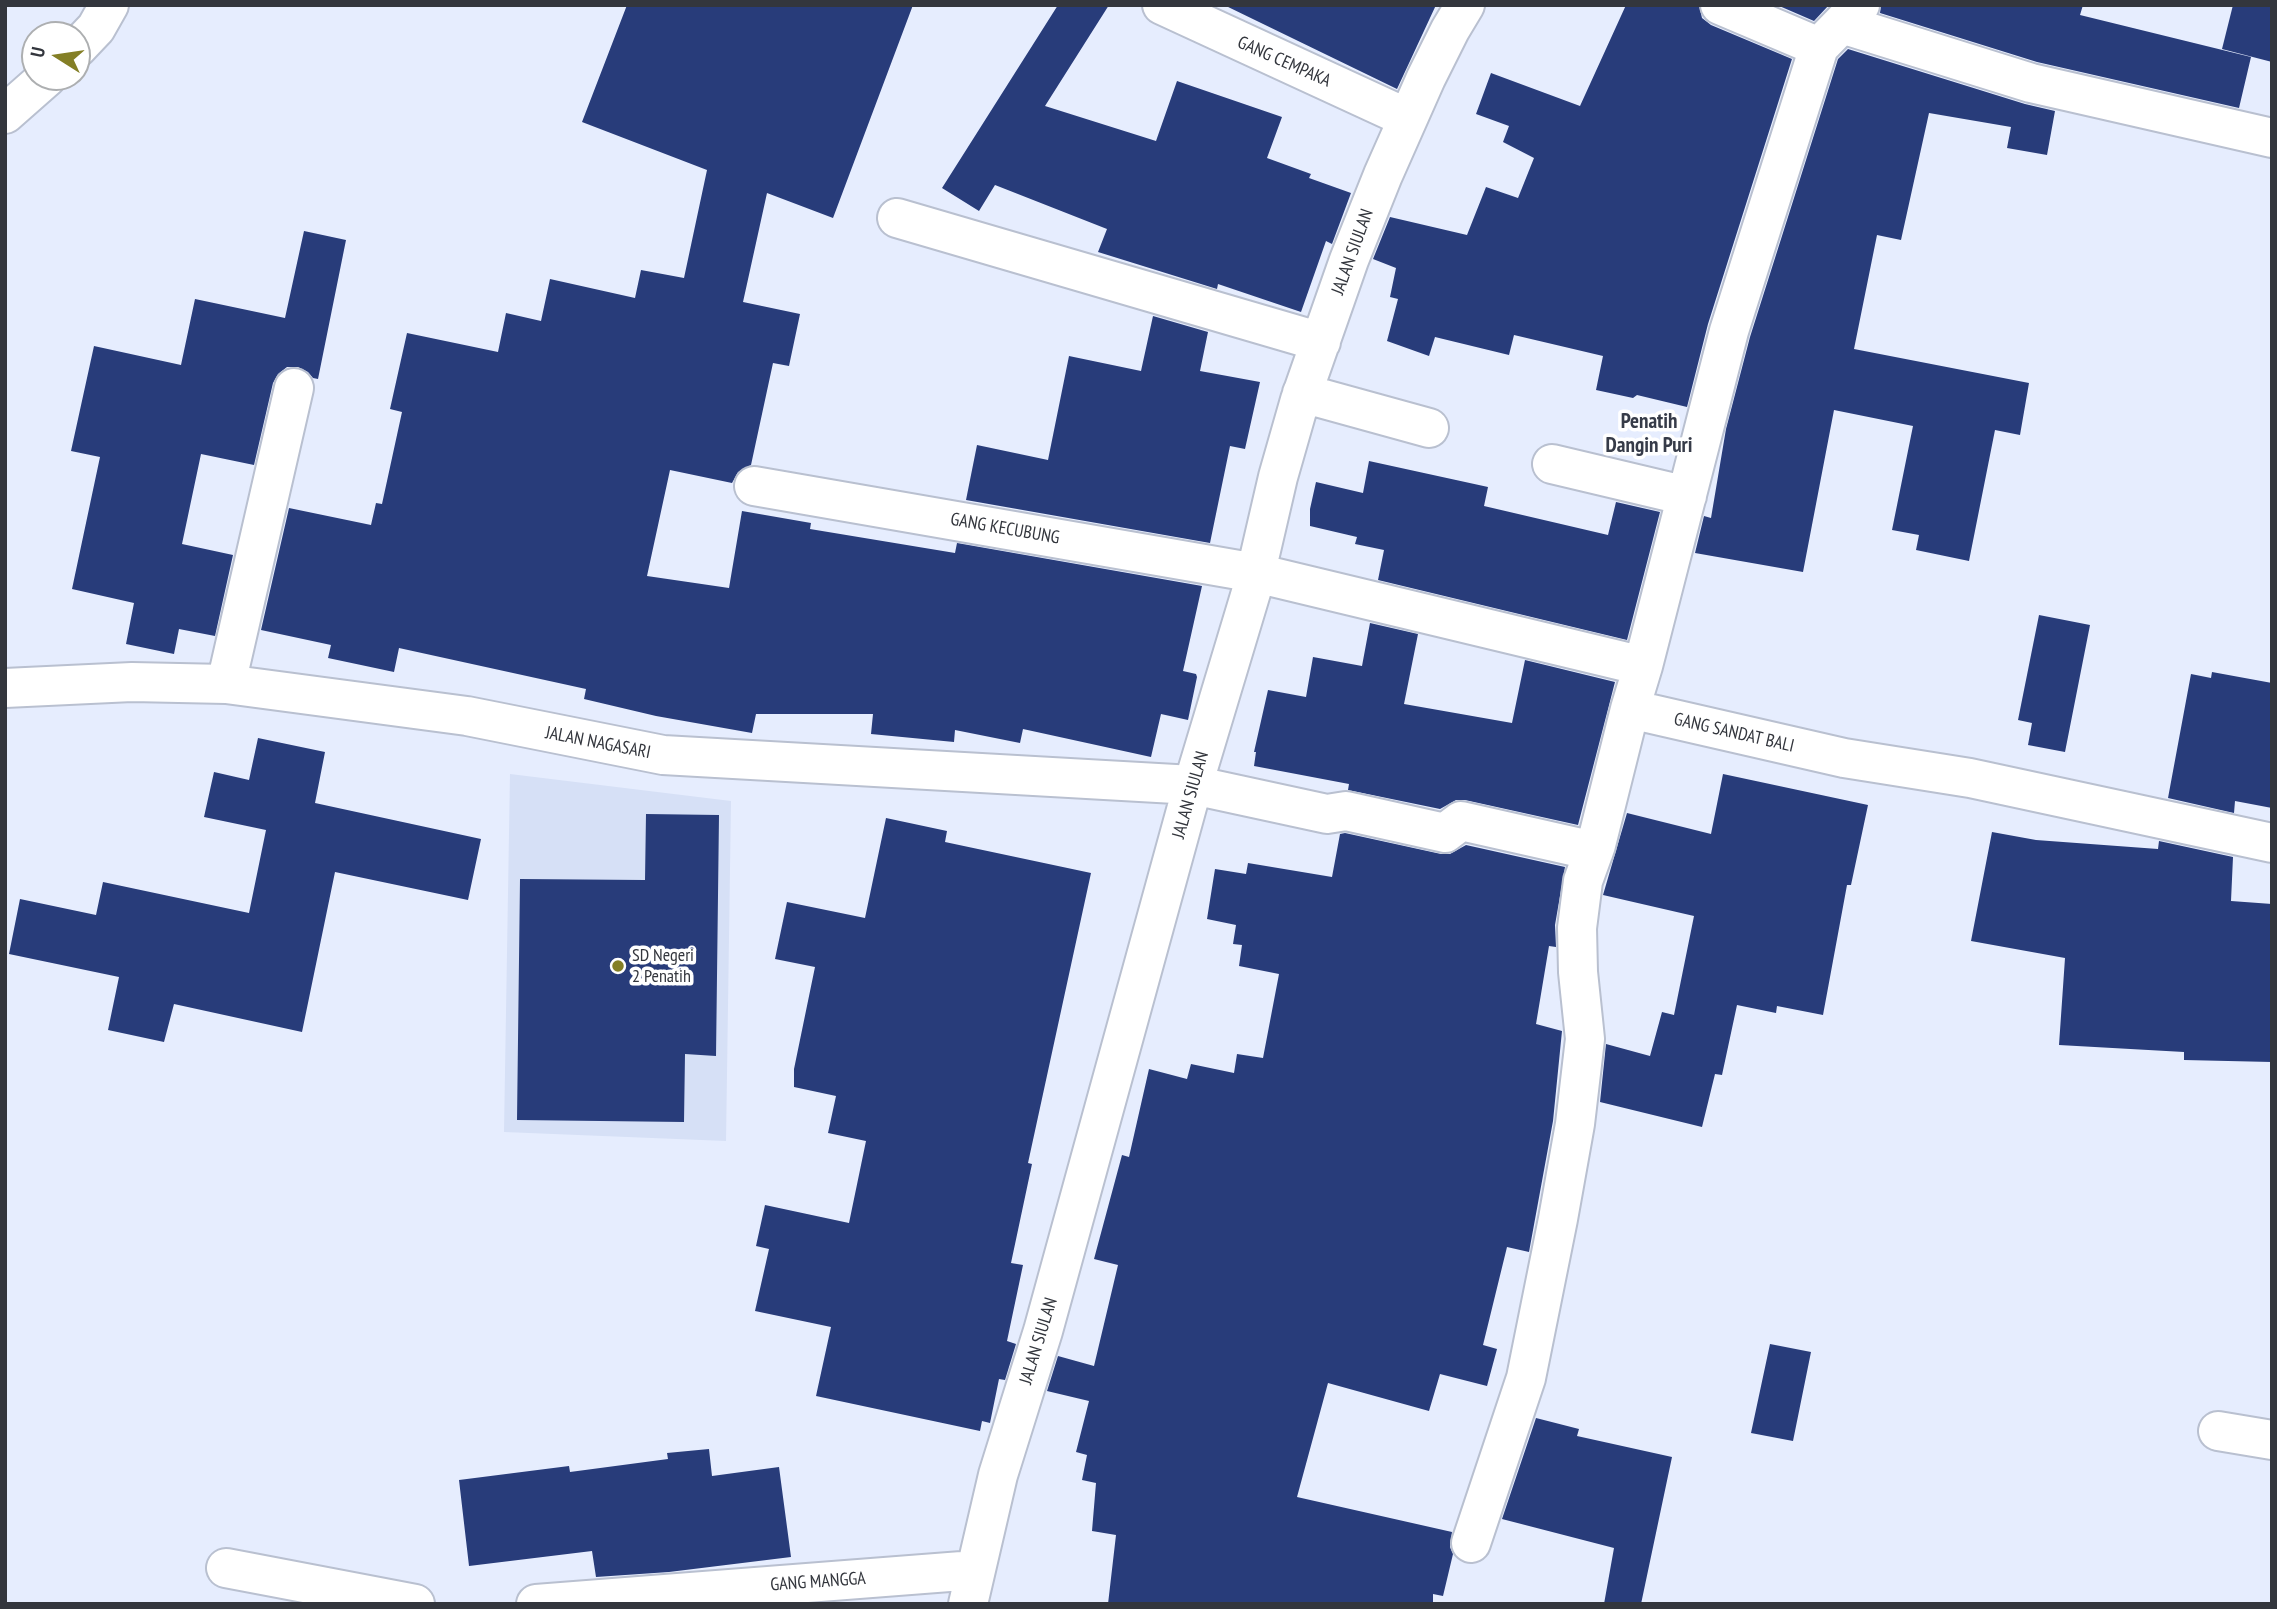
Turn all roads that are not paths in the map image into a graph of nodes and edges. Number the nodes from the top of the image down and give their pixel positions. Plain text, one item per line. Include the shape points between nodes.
1 (109, 5) edge
2 (1163, 5) edge
3 (1465, 5) edge
4 (1720, 5) edge
5 (1841, 25) edge
6 (91, 33) edge
7 (31, 91) edge
8 (5, 114) edge
9 (1407, 118) junction
10 (2272, 138) edge
11 (897, 218) dead end
12 (1321, 342) junction
13 (294, 388) dead end
14 (1303, 393) junction
15 (1429, 428) dead end
16 (1552, 464) dead end
17 (754, 486) dead end
18 (1687, 496) junction
19 (1256, 573) junction
20 (1643, 666) junction
21 (226, 684) junction
22 (5, 688) edge
23 (1630, 709) junction
24 (1193, 785) junction
25 (2272, 843) edge
26 (1594, 851) junction
27 (2218, 1431) dead end
28 (2272, 1440) edge
29 (1471, 1543) dead end
30 (226, 1568) dead end
31 (972, 1587) edge
32 (415, 1604) edge
33 (536, 1604) edge

1 - 6 street
2 - 9 street, GANG CEMPAKA
3 - 9 street, JALAN SIULAN
4 - 5 street
5 - 10 street via 2031,83
5 - 18 street via 1729,331
7 - 8 street
9 - 12 street, JALAN SIULAN
11 - 12 street
12 - 14 street, JALAN SIULAN
13 - 21 street
14 - 15 street
14 - 19 street, JALAN SIULAN
16 - 18 street
17 - 19 street, GANG KECUBUNG
18 - 20 street
19 - 20 street
19 - 24 street, JALAN SIULAN
20 - 23 street
21 - 22 street, JALAN NAGASARI via 132,682
21 - 24 street, JALAN NAGASARI via 467,716 663,755
23 - 25 street, GANG SANDAT BALI via 1844,758 1970,778
23 - 26 street
24 - 26 street, JALAN NAGASARI via 1326,814 1346,811 1445,833 1461,821
24 - 31 street, JALAN SIULAN via 1043,1331 998,1475
26 - 29 street via 1583,881 1577,928 1585,1039 1559,1219 1526,1378
27 - 28 street
30 - 32 street
31 - 33 street, GANG MANGGA

